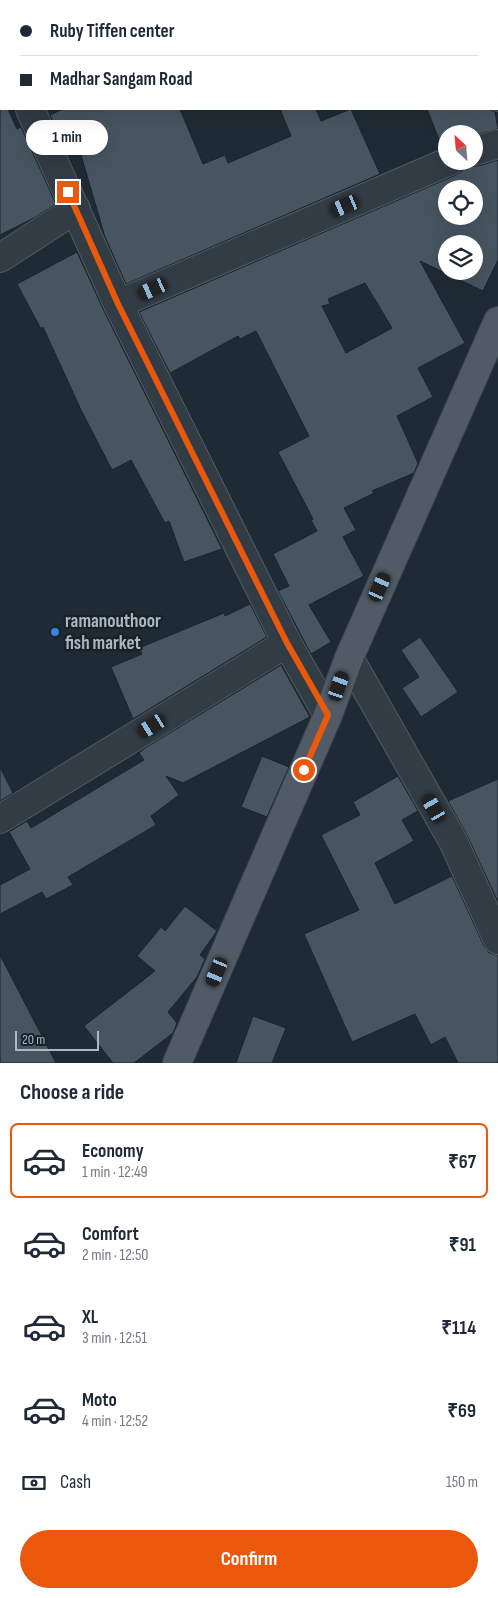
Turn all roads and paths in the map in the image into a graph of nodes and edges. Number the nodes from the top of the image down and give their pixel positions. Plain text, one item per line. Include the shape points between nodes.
1 (30, 110) edge
2 (498, 144) edge
3 (483, 148) edge
4 (438, 166) edge
5 (76, 209) junction
6 (0, 258) edge
7 (118, 304) junction
8 (498, 321) edge
9 (287, 643) junction
10 (349, 658) junction
11 (328, 715) junction
12 (0, 819) edge
13 (498, 940) edge
14 (177, 1063) edge

1 - 5 street
2 - 3 street
4 - 7 street
5 - 6 street
5 - 7 street
7 - 9 street
8 - 10 main road
9 - 11 street
9 - 12 street
10 - 11 main road
10 - 13 street via 453,841
11 - 14 main road

